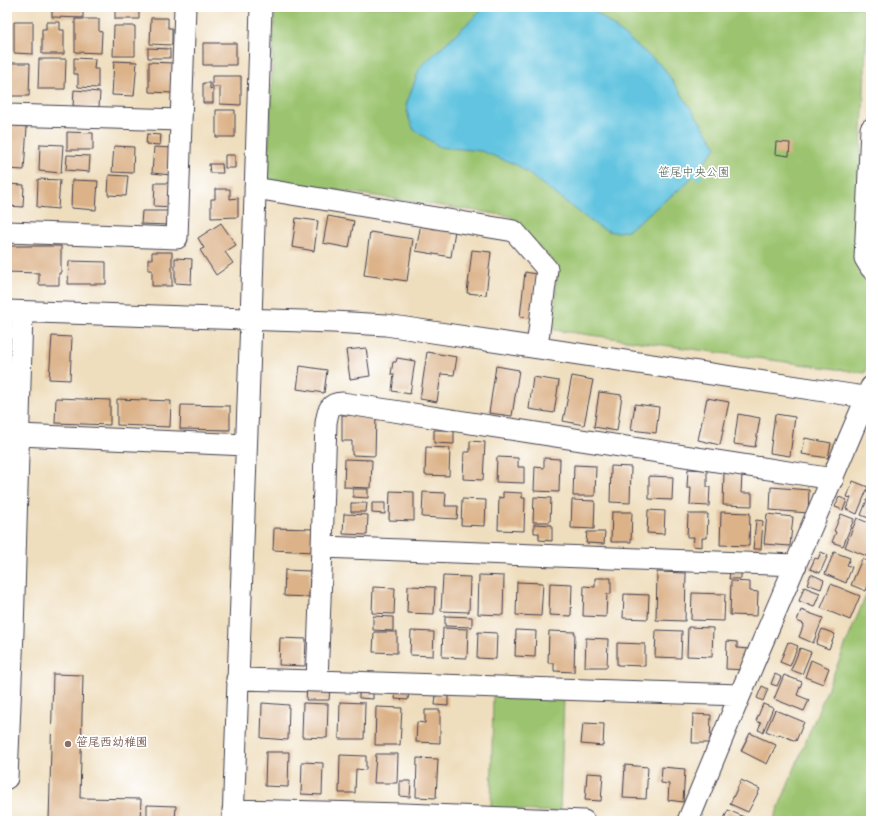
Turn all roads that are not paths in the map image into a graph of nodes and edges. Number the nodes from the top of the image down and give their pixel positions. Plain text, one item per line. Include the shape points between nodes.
1 (185, 7) edge
2 (261, 7) edge
3 (7, 115) edge
4 (181, 120) junction
5 (871, 129) edge
6 (254, 188) junction
7 (7, 232) edge
8 (871, 268) edge
9 (15, 311) edge
10 (251, 319) junction
11 (537, 347) junction
12 (870, 394) edge
13 (19, 435) junction
14 (246, 444) junction
15 (833, 479) junction
16 (12, 518) edge
17 (322, 547) junction
18 (796, 565) junction
19 (10, 631) edge
20 (237, 679) junction
21 (317, 681) junction
22 (740, 695) junction
23 (7, 767) edge
24 (7, 778) edge
25 (233, 815) edge
26 (404, 818) edge
27 (584, 821) edge
28 (688, 821) edge

1 - 4 street
2 - 6 street
3 - 4 street
4 - 7 street via 177,238
5 - 8 street via 865,258
6 - 10 street
6 - 11 street via 514,231 547,269
9 - 10 street
9 - 13 street
10 - 11 street via 386,325
10 - 14 street
11 - 12 street
12 - 15 street
13 - 14 street
13 - 16 street
14 - 20 street
15 - 17 street via 335,403 327,413 326,423
15 - 18 street
16 - 19 street
17 - 18 street
17 - 21 street
18 - 22 street
19 - 23 street
20 - 21 street
20 - 25 street
21 - 22 street
22 - 28 street
23 - 24 street
25 - 26 street
26 - 27 street

